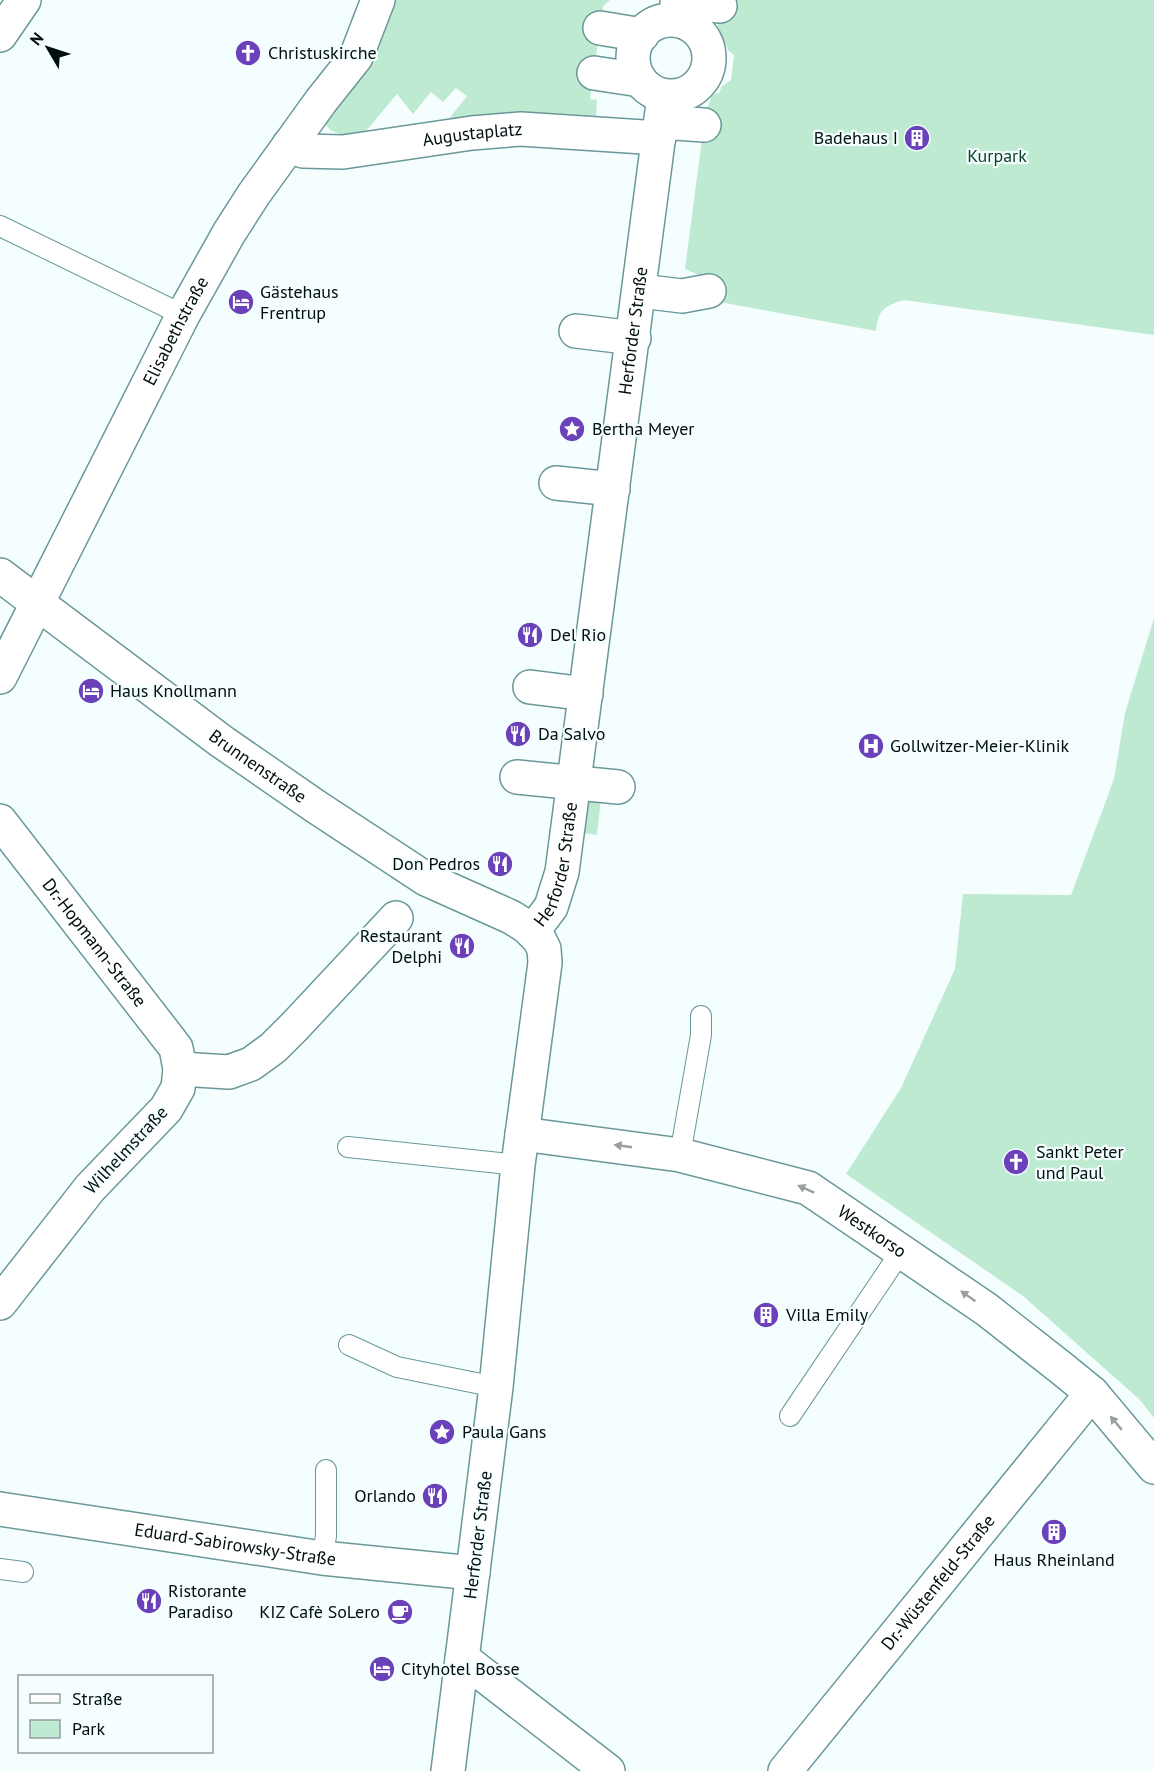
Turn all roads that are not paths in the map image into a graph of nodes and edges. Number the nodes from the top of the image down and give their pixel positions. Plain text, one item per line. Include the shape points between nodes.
1 (24, 0) edge
2 (378, 0) edge
3 (720, 6) dead end
4 (676, 7) edge
5 (600, 28) dead end
6 (0, 35) edge
7 (642, 35) junction
8 (594, 73) dead end
9 (656, 109) junction
10 (704, 125) dead end
11 (289, 146) junction
12 (0, 226) edge
13 (640, 291) junction
14 (696, 302) dead end
15 (183, 315) junction
16 (576, 331) dead end
17 (634, 338) junction
18 (556, 483) dead end
19 (613, 489) junction
20 (0, 575) edge
21 (38, 603) junction
22 (0, 677) edge
23 (530, 687) dead end
24 (586, 694) junction
25 (517, 777) dead end
26 (573, 783) junction
27 (618, 787) dead end
28 (0, 821) edge
29 (396, 918) dead end
30 (532, 932) junction
31 (701, 1016) dead end
32 (180, 1069) junction
33 (348, 1147) dead end
34 (520, 1150) junction
35 (680, 1155) junction
36 (902, 1250) junction
37 (5, 1288) edge
38 (349, 1345) dead end
39 (496, 1387) junction
40 (1092, 1393) junction
41 (790, 1416) dead end
42 (1154, 1467) edge
43 (326, 1470) dead end
44 (0, 1509) edge
45 (322, 1558) junction
46 (0, 1569) edge
47 (23, 1572) dead end
48 (473, 1573) junction
49 (462, 1658) junction
50 (448, 1771) edge
51 (608, 1771) edge
52 (785, 1771) edge

1 - 6 street
2 - 11 street, Elisabethstraße via 356,57
3 - 4 street
4 - 7 street
4 - 9 street via 686,23 705,39 709,63 698,85
5 - 7 street
7 - 9 street, Herforder Straße via 635,45 635,69
8 - 9 street
9 - 10 street
9 - 11 street, Augustaplatz via 569,132 521,129 472,133 343,152 303,151
9 - 13 street, Herforder Straße
11 - 15 street, Elisabethstraße via 235,224
12 - 15 lane
13 - 14 street
13 - 17 street, Herforder Straße
15 - 21 street, Elisabethstraße
16 - 17 street
17 - 19 street, Herforder Straße
18 - 19 street
19 - 24 street, Herforder Straße
20 - 21 street, Brunnenstraße
21 - 22 street, Elisabethstraße
21 - 30 street, Brunnenstraße via 220,741 315,806 426,879 511,917
23 - 24 street
24 - 26 street, Herforder Straße
25 - 26 street
26 - 27 street
26 - 30 street, Herforder Straße via 562,872 551,907
28 - 32 street, Dr.-Hopmann-Straße via 176,1048
29 - 32 street via 295,1026 251,1064 229,1072
30 - 34 street, Herforder Straße via 544,949 545,963
31 - 35 lane
32 - 37 street, Wilhelmstraße via 178,1089 166,1109 90,1188
33 - 34 lane
35 -> 34 street, Westkorso
34 - 39 street, Herforder Straße
36 -> 35 street, Westkorso via 808,1188
40 -> 36 street, Westkorso via 986,1308
36 - 41 lane
38 - 39 lane via 397,1367
39 - 48 street, Herforder Straße
42 -> 40 street, Westkorso
40 - 52 street, Dr.-Wüstenfeld-Straße
43 - 45 lane
44 - 45 street, Eduard-Sabirowsky-Straße
45 - 48 street, Eduard-Sabirowsky-Straße
46 - 47 lane
48 - 49 street, Herforder Straße
49 - 50 street, Herforder Straße
49 - 51 street

